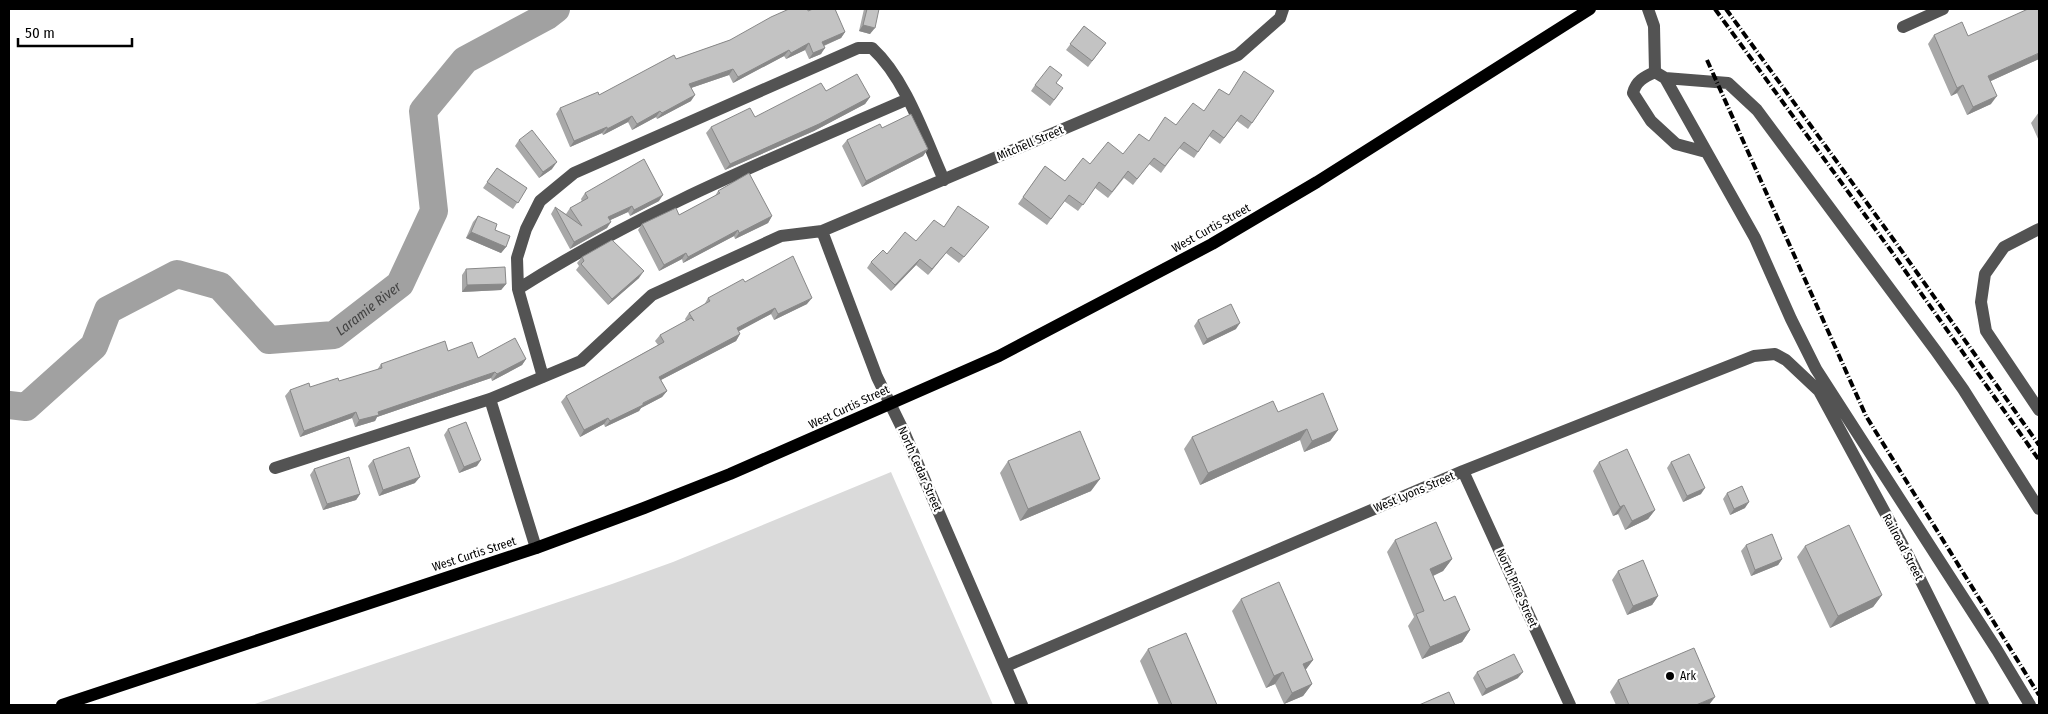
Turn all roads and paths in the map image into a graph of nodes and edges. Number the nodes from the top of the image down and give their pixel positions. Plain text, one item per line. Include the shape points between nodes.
1 (1283, 9) edge
2 (1590, 9) edge
3 (1648, 9) edge
4 (1943, 9) edge
5 (1903, 27) dead end
6 (1660, 75) junction
7 (908, 99) junction
8 (1706, 152) junction
9 (944, 180) junction
10 (2037, 230) edge
11 (822, 232) junction
12 (518, 289) junction
13 (543, 377) junction
14 (1819, 391) joint
15 (490, 399) junction
16 (889, 403) junction
17 (2039, 410) edge
18 (275, 468) dead end
19 (1463, 471) junction
20 (2039, 509) edge
21 (536, 548) junction
22 (1006, 666) junction
23 (62, 705) edge
24 (1022, 705) edge
25 (1570, 705) edge
26 (1983, 705) edge
27 (2030, 705) edge

1 - 9 street, Mitchell Street via 1280,18 1238,55
2 - 16 main road, West Curtis Street via 1317,182 1212,244 999,356
3 - 6 street via 1654,26
4 - 5 street
6 - 8 street
6 - 8 street via 1646,76 1635,84 1633,92 1651,122 1676,144
6 - 20 street via 1728,83 1757,110 1936,351
7 - 9 street
7 - 12 street via 689,194 563,261
7 - 12 street via 883,58 872,48 858,48 574,173 540,201 526,229 518,258
8 - 27 street via 1755,238 1816,370
9 - 11 street, Mitchell Street
10 - 17 street via 2004,247 1985,274 1981,302 1986,331
11 - 13 street, Mitchell Street via 781,236 652,295 581,361
11 - 16 street, North Cedar Street
12 - 13 street
13 - 15 street, Mitchell Street
14 - 19 street, West Lyons Street via 1776,354 1754,356
14 - 26 street, Railroad Street via 1908,555
15 - 18 street, Mitchell Street
15 - 21 street
16 - 21 main road, West Curtis Street via 730,474
16 - 22 street, North Cedar Street
19 - 22 street, West Lyons Street
19 - 25 street, North Pine Street
21 - 23 main road, West Curtis Street
22 - 24 street, North Cedar Street

